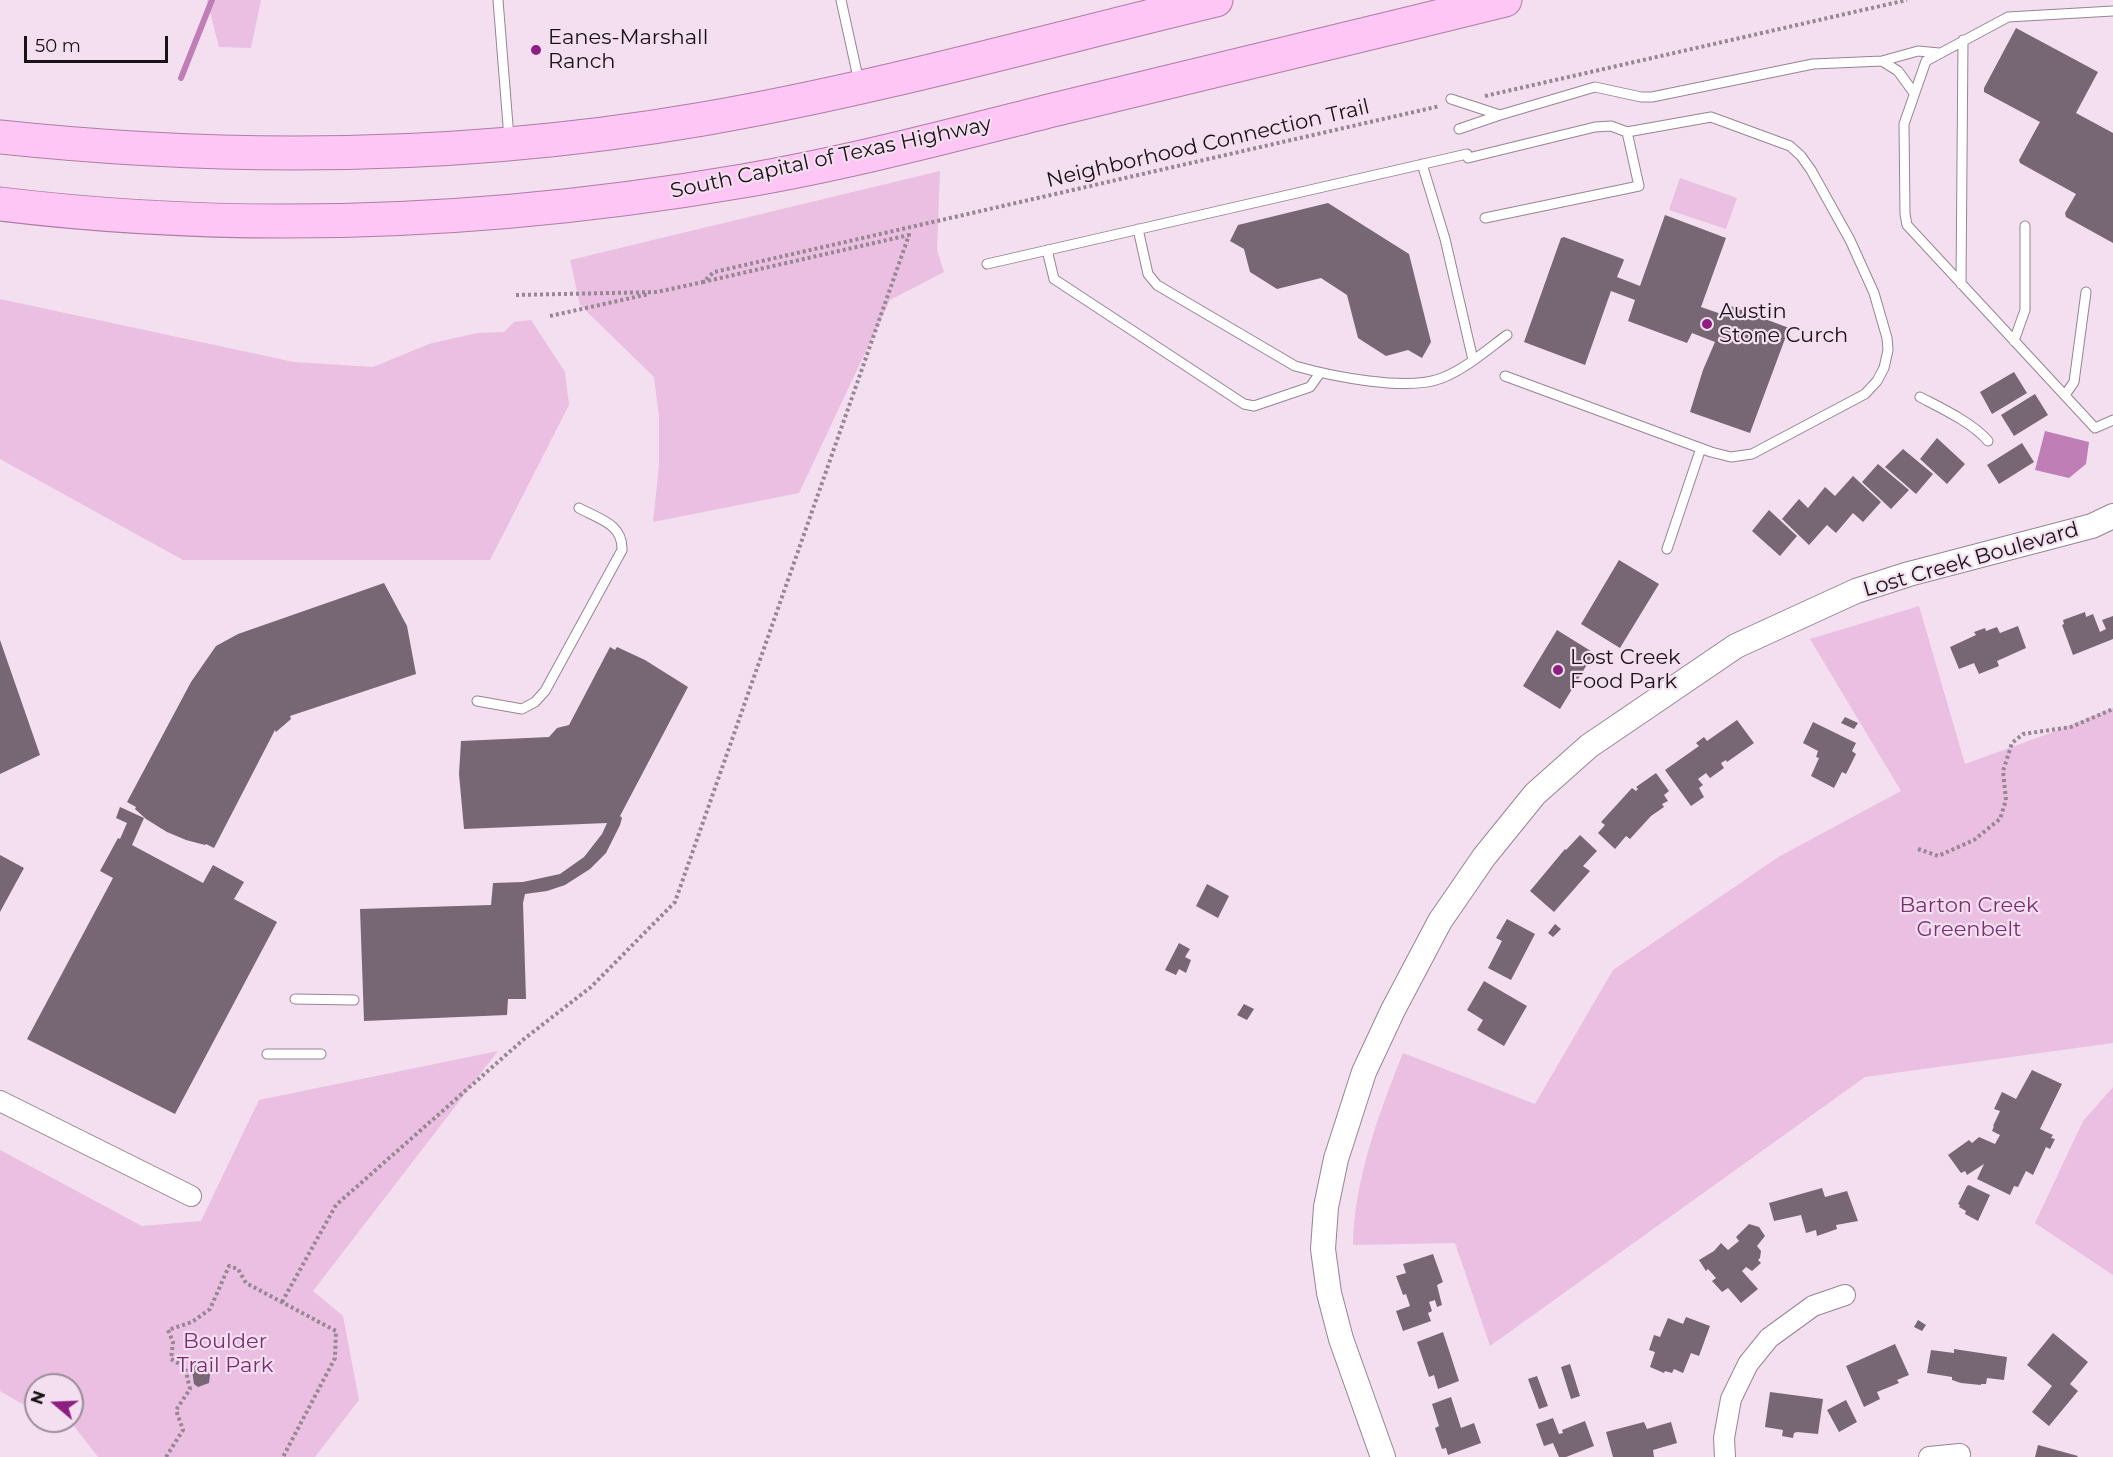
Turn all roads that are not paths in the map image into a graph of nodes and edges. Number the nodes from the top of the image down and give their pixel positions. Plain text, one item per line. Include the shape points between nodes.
1 (498, 0) edge
2 (841, 0) edge
3 (1216, 0) edge
4 (1505, 0) edge
5 (1180, 4) edge
6 (2113, 11) edge
7 (1964, 40) junction
8 (1939, 53) junction
9 (1882, 61) junction
10 (860, 87) junction
11 (1914, 93) junction
12 (1455, 101) road end
13 (1500, 115) junction
14 (1459, 129) dead end
15 (1628, 132) junction
16 (0, 136) edge
17 (509, 143) junction
18 (1422, 164) junction
19 (0, 204) edge
20 (1485, 218) dead end
21 (2025, 226) dead end
22 (1138, 229) junction
23 (1047, 250) junction
24 (987, 264) dead end
25 (1961, 284) junction
26 (2086, 292) dead end
27 (1507, 335) dead end
28 (2014, 340) junction
29 (1473, 360) junction
30 (1320, 373) junction
31 (1505, 376) dead end
32 (2065, 395) junction
33 (1920, 397) dead end
34 (2113, 420) edge
35 (1988, 441) dead end
36 (1701, 448) junction
37 (579, 508) dead end
38 (2113, 516) edge
39 (1667, 549) dead end
40 (477, 701) dead end
41 (294, 999) dead end
42 (354, 1000) dead end
43 (267, 1054) dead end
44 (321, 1054) dead end
45 (0, 1101) edge
46 (191, 1196) dead end
47 (1845, 1295) dead end
48 (1960, 1454) dead end
49 (1383, 1457) edge
50 (1725, 1457) edge
51 (1929, 1457) edge

1 - 17 lane
2 - 10 lane
3 - 5 highway
4 - 19 highway, South Capital of Texas Highway via 859,157 745,181 637,197 460,215 317,221 160,218
5 - 10 highway
6 - 7 lane via 2008,16
7 - 8 lane
7 - 25 lane
8 - 9 lane via 1918,51
8 - 11 lane via 1926,61
9 - 11 lane via 1899,71
9 - 13 lane via 1813,64 1652,97 1594,87
10 - 17 highway via 691,121
11 - 25 lane via 1904,124 1907,225
12 - 13 lane
13 - 14 lane
15 - 18 lane via 1611,126 1595,127
15 - 20 lane via 1639,186
15 - 36 lane via 1711,117 1790,146 1811,170 1850,240 1874,293 1887,338 1884,368 1865,394 1752,454 1731,457
16 - 17 highway via 111,147 276,154
18 - 22 lane
18 - 29 lane
21 - 28 lane via 2025,310
22 - 23 lane
22 - 30 lane via 1148,274 1156,285 1295,366
23 - 24 lane
23 - 30 lane via 1054,279 1244,404 1254,406 1310,387
25 - 28 lane
26 - 32 lane via 2074,382
27 - 29 lane
28 - 32 lane
29 - 30 lane via 1441,379 1418,383 1388,383
31 - 36 lane
32 - 34 lane via 2095,428
33 - 35 lane via 1954,414
36 - 39 lane
37 - 40 lane via 616,528 622,537 622,550 545,691 535,702 522,708
38 - 49 street, Lost Creek Boulevard via 2092,526 1856,591 1736,645 1589,746 1535,794 1484,857 1440,921 1364,1072 1336,1159 1326,1207 1323,1249 1329,1293
41 - 42 lane
43 - 44 lane
45 - 46 street
47 - 50 street via 1813,1306 1769,1338 1748,1364 1731,1399
48 - 51 street

